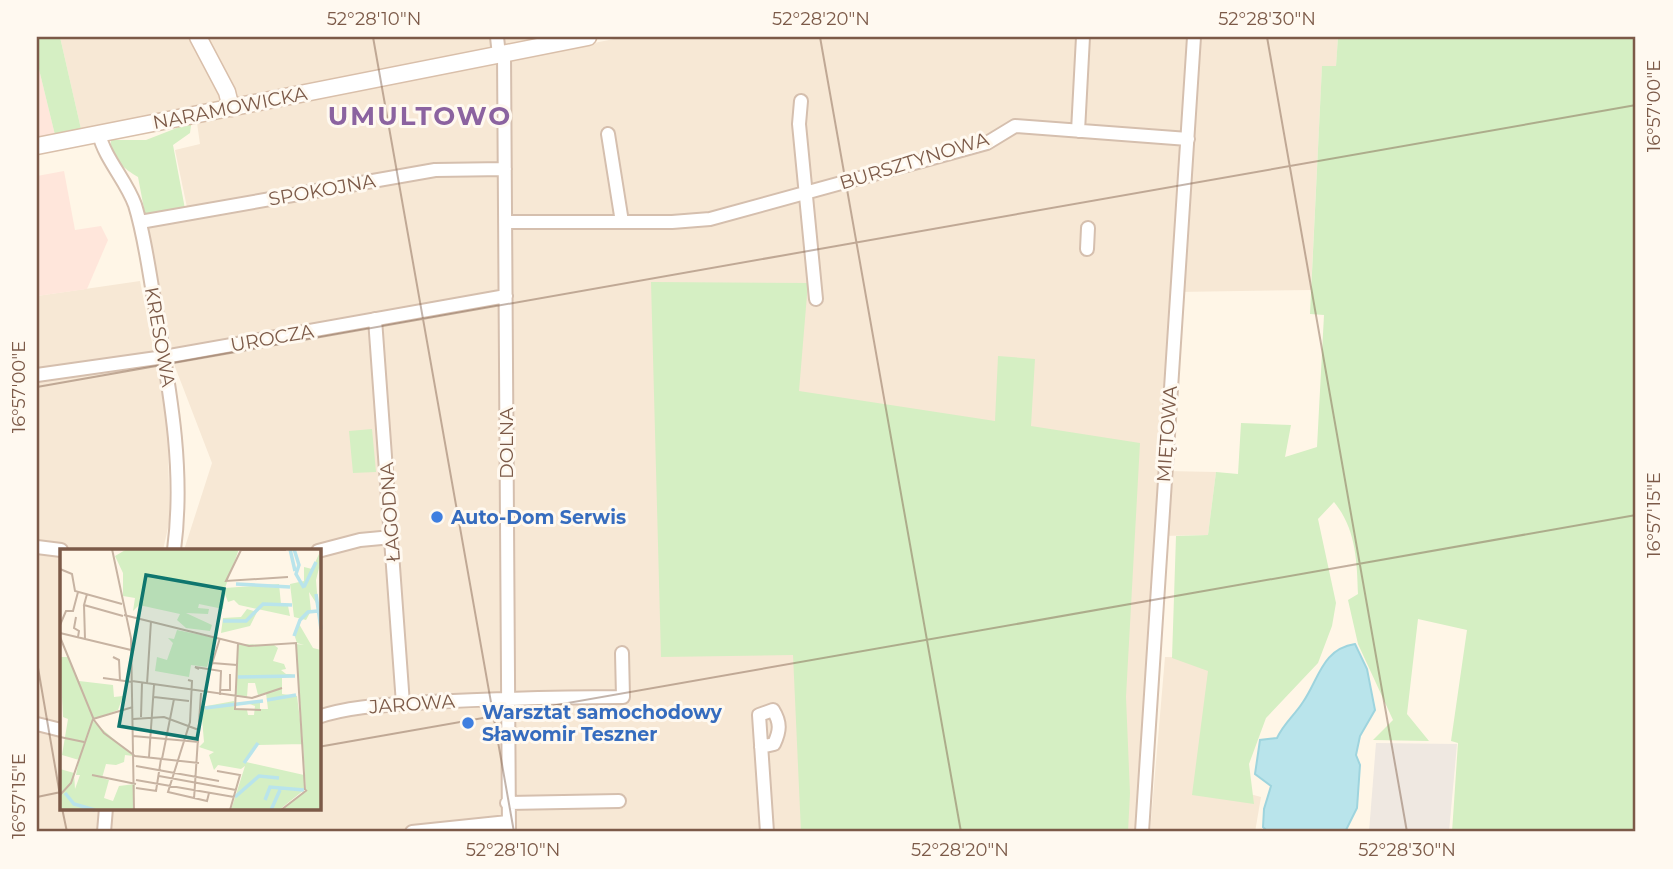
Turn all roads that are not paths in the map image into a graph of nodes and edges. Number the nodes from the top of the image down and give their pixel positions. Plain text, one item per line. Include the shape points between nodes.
1 (198, 37) edge
2 (497, 37) edge
3 (588, 37) edge
4 (1083, 37) edge
5 (1194, 37) edge
6 (502, 54) junction
7 (801, 101) dead end
8 (231, 108) junction
9 (1077, 131) junction
10 (99, 134) junction
11 (608, 134) dead end
12 (1188, 139) junction
13 (37, 146) edge
14 (505, 169) junction
15 (807, 194) junction
16 (140, 222) junction
17 (505, 222) junction
18 (622, 222) junction
19 (1088, 228) dead end
20 (1087, 249) dead end
21 (506, 296) junction
22 (816, 299) dead end
23 (375, 319) junction
24 (164, 357) junction
25 (37, 375) edge
26 (392, 537) junction
27 (37, 547) edge
28 (174, 549) edge
29 (320, 550) edge
30 (60, 551) edge
31 (622, 653) dead end
32 (506, 698) junction
33 (403, 704) junction
34 (320, 716) edge
35 (37, 724) edge
36 (60, 730) edge
37 (761, 747) dead end
38 (619, 801) dead end
39 (507, 803) junction
40 (106, 810) edge
41 (509, 827) edge
42 (104, 832) edge
43 (412, 832) edge
44 (768, 832) edge
45 (1142, 832) edge

1 - 8 street
2 - 6 street, DOLNA
3 - 6 street, NARAMOWICKA
4 - 9 street
5 - 12 street, MIĘTOWA
6 - 8 street, NARAMOWICKA
6 - 14 street, DOLNA
7 - 15 street
8 - 10 street, NARAMOWICKA
9 - 12 street, BURSZTYNOWA
9 - 15 street, BURSZTYNOWA via 1015,126 987,143
10 - 13 street, NARAMOWICKA
10 - 16 street, KRESOWA via 101,145 129,188
11 - 18 street
12 - 45 street, MIĘTOWA
14 - 16 street, SPOKOJNA via 435,170
14 - 17 street, DOLNA
15 - 18 street, BURSZTYNOWA via 709,219
15 - 22 street
16 - 24 street, KRESOWA
17 - 18 street, BURSZTYNOWA
17 - 21 street, DOLNA
19 - 20 street
21 - 23 street, UROCZA
21 - 32 street, DOLNA
23 - 24 street, UROCZA
23 - 26 street, ŁAGODNA
24 - 25 street, UROCZA
24 - 28 street, KRESOWA via 178,470
26 - 29 street
26 - 33 street, ŁAGODNA
27 - 30 street
31 - 32 street, JAROWA via 622,696
32 - 33 street, JAROWA
32 - 39 street, DOLNA
33 - 34 street, JAROWA via 349,708
35 - 36 street
37 - 44 street
38 - 39 street
39 - 41 street, DOLNA
40 - 42 street
41 - 43 street

